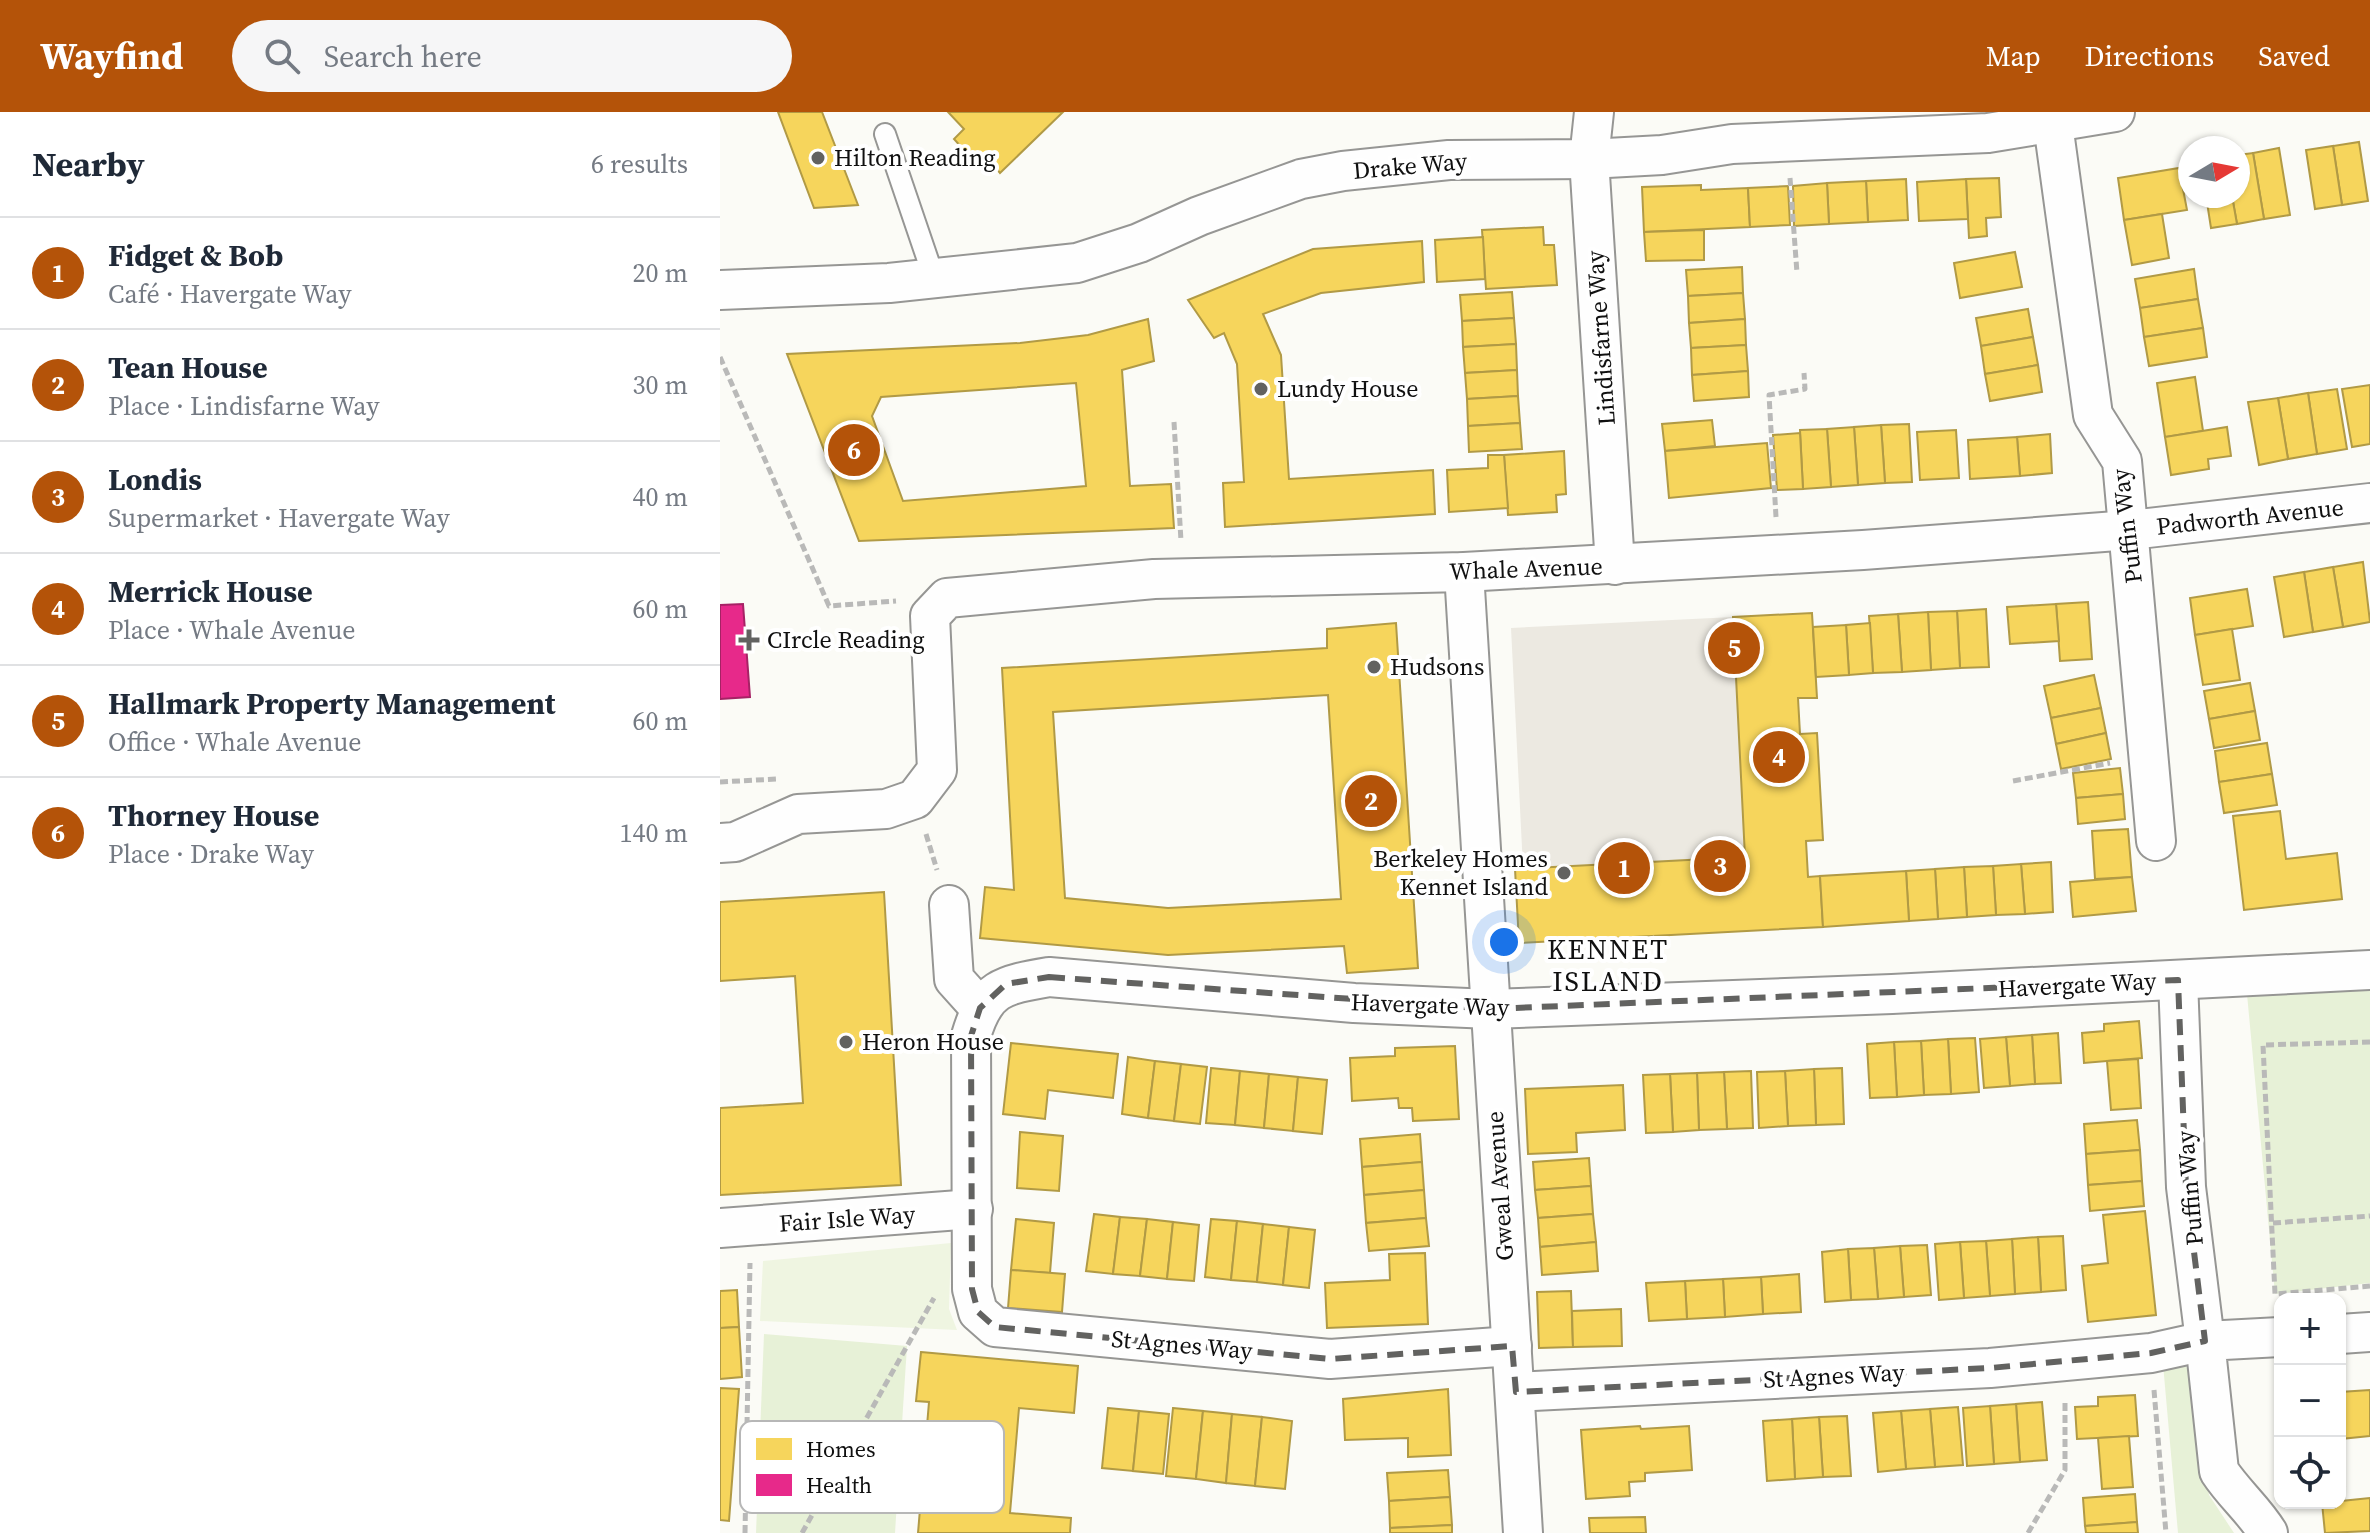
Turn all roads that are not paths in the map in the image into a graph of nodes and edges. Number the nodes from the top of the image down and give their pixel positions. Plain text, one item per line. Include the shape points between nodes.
1 (1594, 112) edge
2 (2115, 112) edge
3 (2053, 124) junction
4 (885, 134) dead end
5 (1589, 159) junction
6 (934, 278) junction
7 (720, 290) edge
8 (2370, 503) edge
9 (2130, 530) junction
10 (1615, 565) junction
11 (1464, 572) junction
12 (2156, 841) dead end
13 (720, 843) edge
14 (949, 905) road end
15 (2370, 970) edge
16 (2178, 980) junction
17 (980, 1008) junction
18 (1490, 1009) junction
19 (973, 1209) junction
20 (735, 1227) edge
21 (2370, 1332) edge
22 (2346, 1334) edge
23 (2274, 1337) edge
24 (2205, 1341) junction
25 (1512, 1346) junction
26 (1516, 1392) junction
27 (1523, 1533) edge
28 (2268, 1533) edge

1 - 5 street, Lindisfarne Way
2 - 3 street, Drake Way
3 - 5 street, Drake Way via 1988,133 1788,141
3 - 9 street, Puffin Way via 2093,415 2122,461
4 - 6 lane
5 - 6 street, Drake Way via 1449,160 1301,179 1077,263
5 - 10 street, Lindisfarne Way
6 - 7 street, Drake Way
8 - 9 street, Padworth Avenue
9 - 10 street, Whale Avenue
9 - 12 street, Puffin Way
10 - 11 street, Whale Avenue
11 - 13 street, Whale Avenue via 1183,578 939,607 928,646 937,770 915,799 886,809 798,814 735,842
11 - 18 street, Gweal Avenue
14 - 17 street via 954,979
15 - 16 street, Havergate Way
16 - 18 street, Havergate Way
16 - 24 street, Puffin Way via 2186,1187
17 - 18 street, Havergate Way via 1006,984 1049,977
17 - 19 street via 971,1049
18 - 25 street, Gweal Avenue
19 - 20 street, Fair Isle Way
19 - 25 street, St Agnes Way via 972,1289 978,1312 995,1327 1330,1359
21 - 22 street
23 - 24 street
24 - 26 street, St Agnes Way via 2151,1353 1990,1368
24 - 28 street, Puffin Way via 2219,1471
25 - 26 street, Gweal Avenue
26 - 27 street, Gweal Avenue

